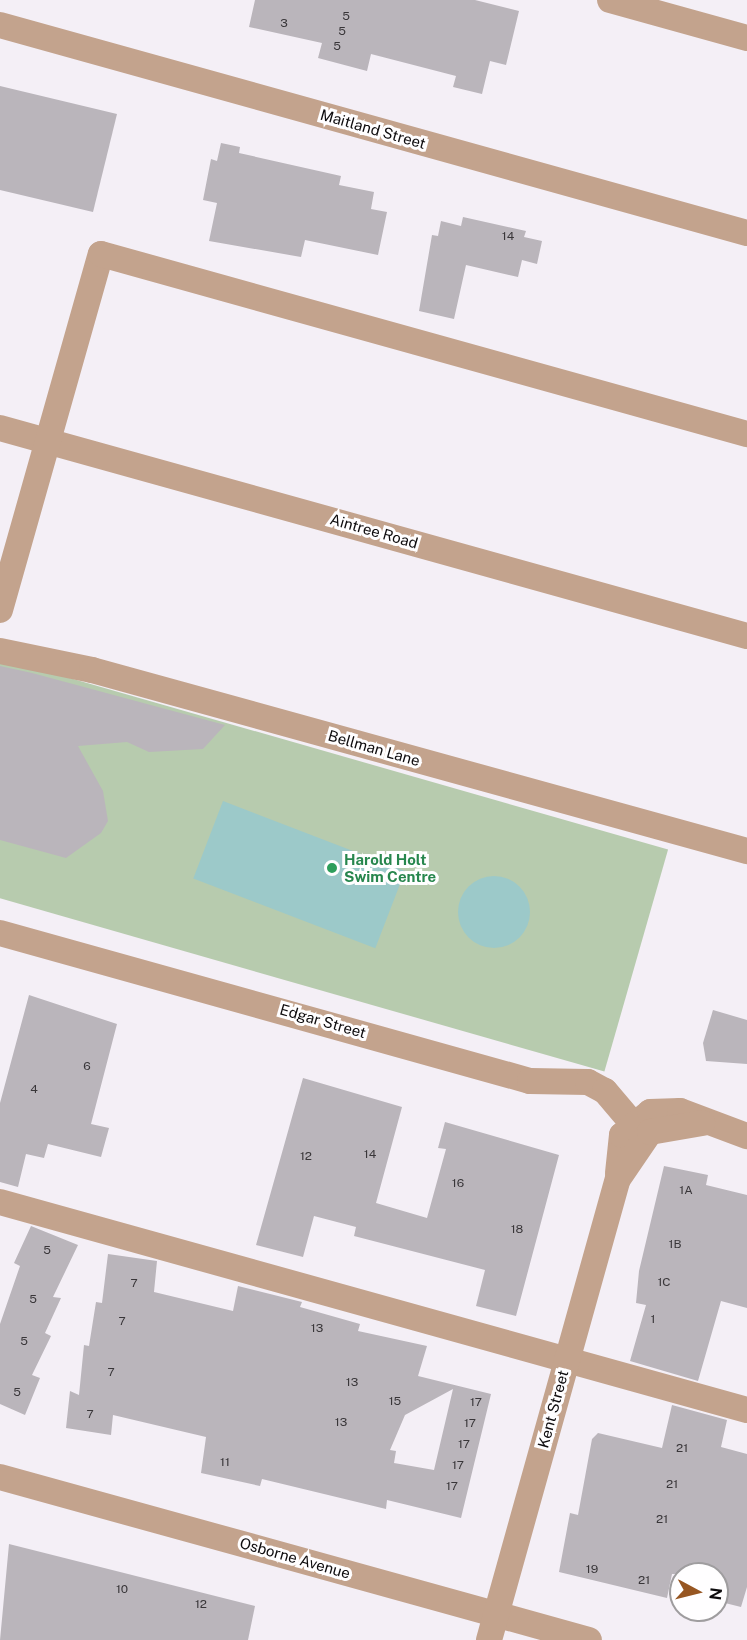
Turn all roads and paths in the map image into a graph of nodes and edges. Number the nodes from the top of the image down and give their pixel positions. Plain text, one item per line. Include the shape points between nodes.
1 (610, 0) edge
2 (0, 25) edge
3 (747, 38) edge
4 (747, 233) edge
5 (0, 428) edge
6 (747, 434) edge
7 (48, 441) junction
8 (0, 610) edge
9 (747, 636) edge
10 (0, 651) edge
11 (747, 851) edge
12 (0, 933) edge
13 (639, 1129) junction
14 (747, 1136) edge
15 (0, 1202) edge
16 (566, 1360) junction
17 (747, 1410) edge
18 (0, 1477) edge
19 (496, 1614) junction
20 (489, 1640) edge
21 (589, 1640) edge

1 - 3 street
2 - 4 street, Maitland Street
5 - 7 street, Aintree Road
6 - 7 street via 101,254
7 - 8 street
7 - 9 street, Aintree Road
10 - 11 street, Bellman Lane via 92,670
12 - 13 street, Edgar Street via 530,1081 588,1082 604,1091
13 - 14 street via 702,1124
13 - 16 street, Kent Street via 618,1179
15 - 16 street
16 - 17 street
16 - 19 street, Kent Street
18 - 19 street, Osborne Avenue
19 - 20 street, Kent Street
19 - 21 street, Osborne Avenue

